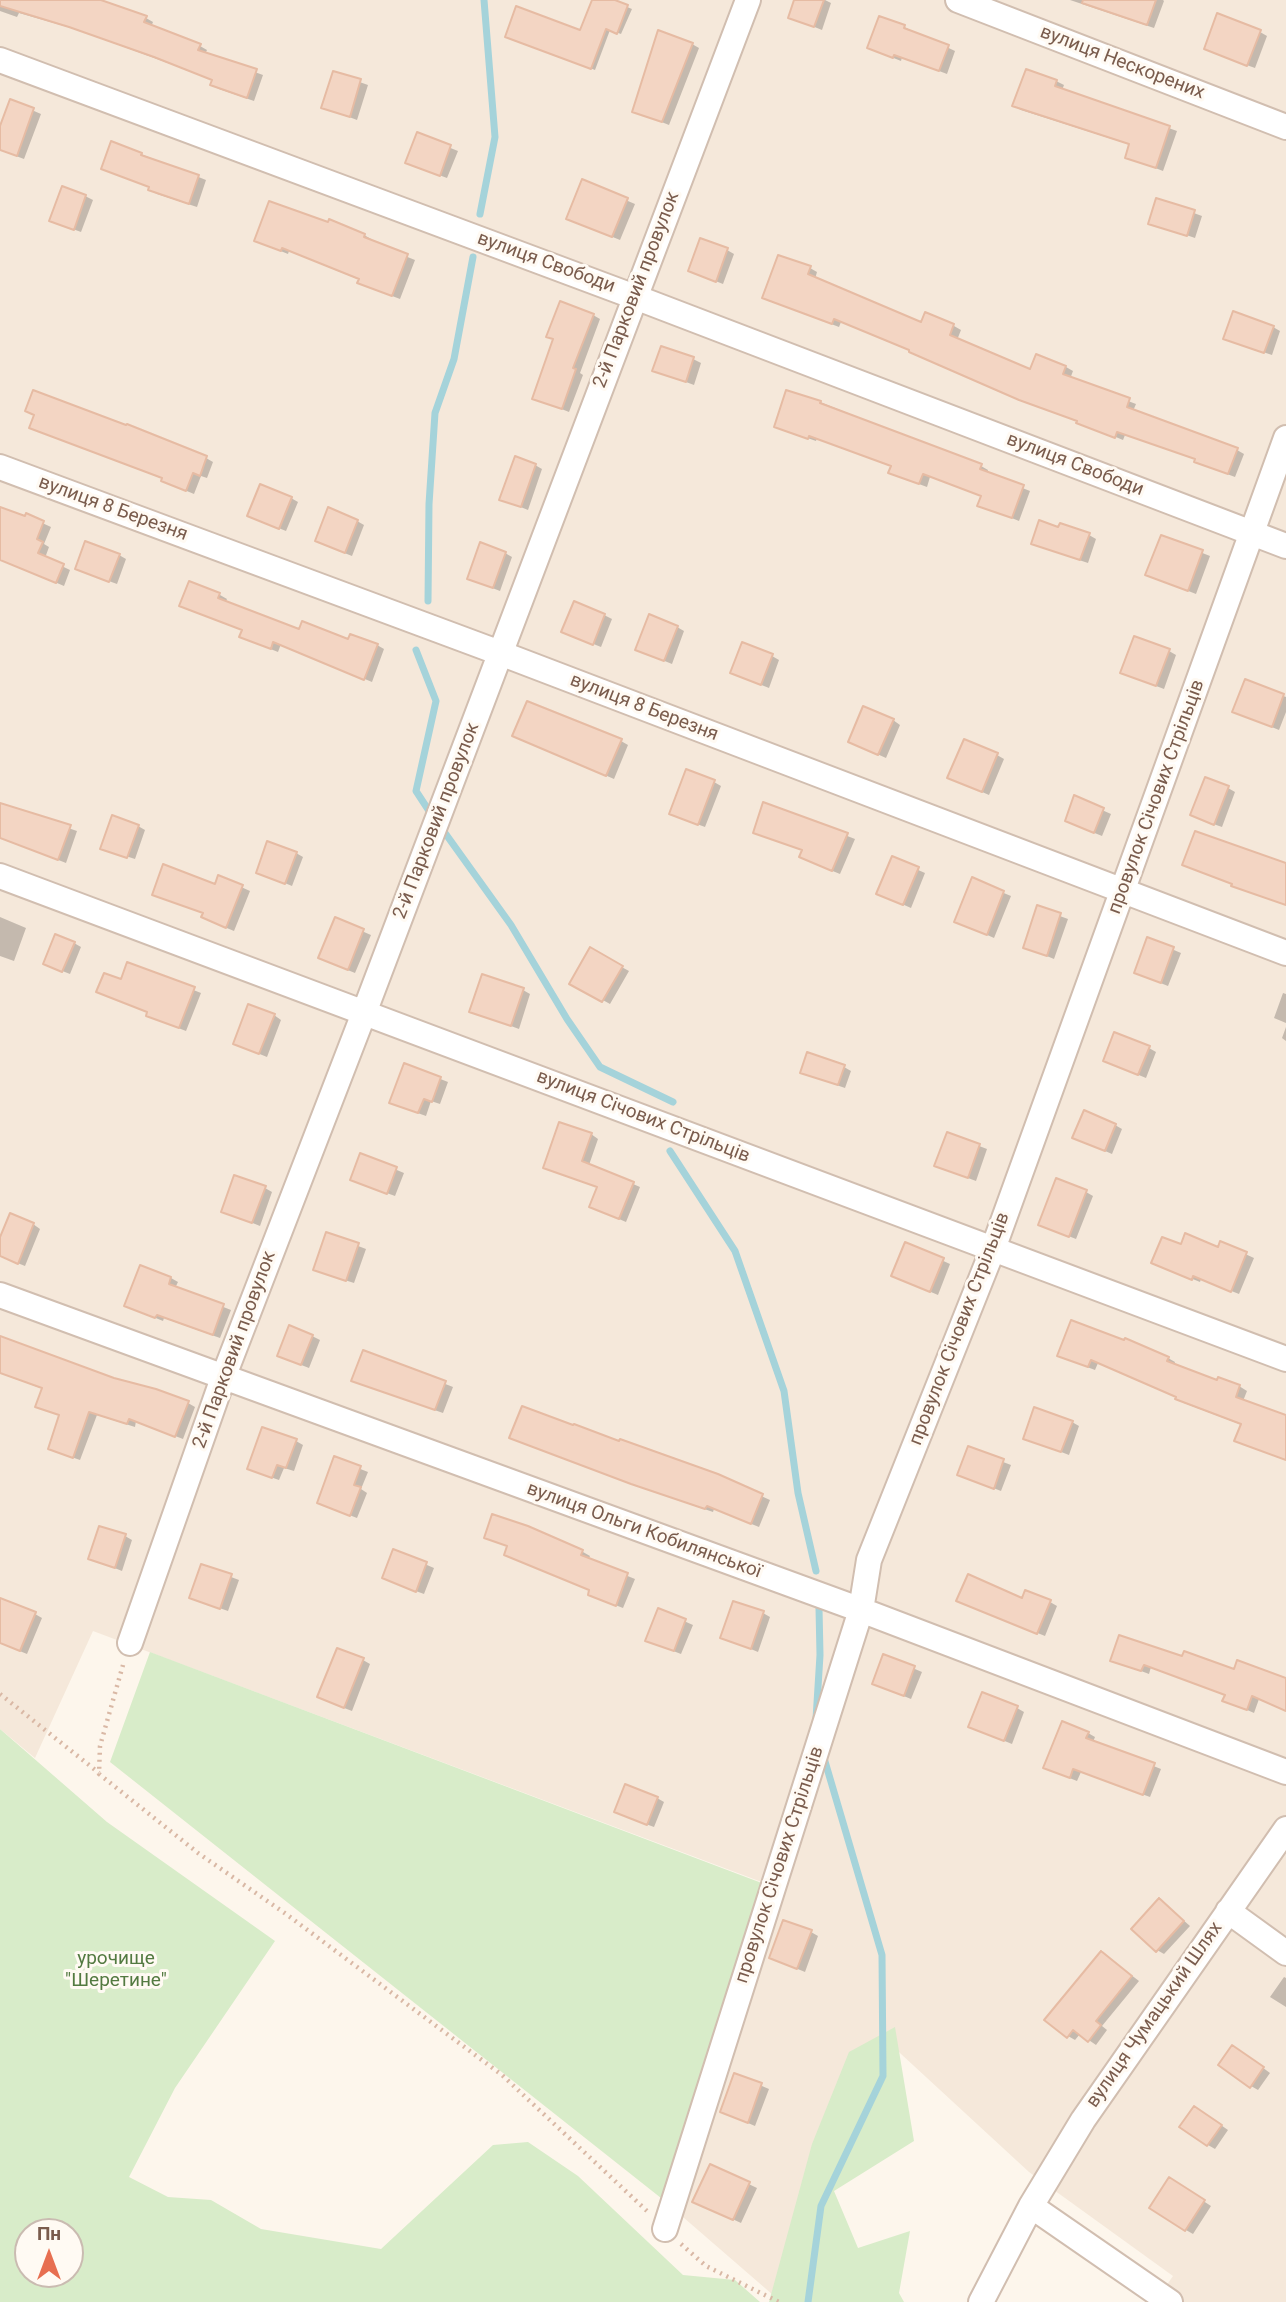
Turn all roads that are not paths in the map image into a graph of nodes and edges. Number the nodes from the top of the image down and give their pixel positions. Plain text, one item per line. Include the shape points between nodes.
1 (748, 0) edge
2 (958, 0) edge
3 (0, 60) edge
4 (1286, 127) edge
5 (635, 297) junction
6 (1286, 438) edge
7 (0, 467) edge
8 (1251, 533) junction
9 (1286, 546) edge
10 (500, 653) junction
11 (0, 876) edge
12 (1123, 892) junction
13 (1286, 953) edge
14 (364, 1013) junction
15 (993, 1249) junction
16 (0, 1295) edge
17 (1286, 1359) edge
18 (223, 1378) junction
19 (861, 1610) junction
20 (130, 1643) road end
21 (1286, 1772) edge
22 (1286, 1829) edge
23 (1228, 1911) junction
24 (1286, 1953) edge
25 (1031, 2206) junction
26 (665, 2229) road end
27 (981, 2302) edge
28 (1170, 2302) edge

1 - 5 street, 2-й Парковий провулок
2 - 4 street, вулиця Нескорених
3 - 5 street, вулиця Свободи
5 - 8 street, вулиця Свободи
5 - 10 street, 2-й Парковий провулок
6 - 8 street, провулок Січових Стрільців
7 - 10 street, вулиця 8 Березня
8 - 9 street, вулиця Свободи
8 - 12 street, провулок Січових Стрільців
10 - 12 street, вулиця 8 Березня
10 - 14 street, 2-й Парковий провулок
11 - 14 street, вулиця Січових Стрільців
12 - 13 street, вулиця 8 Березня
12 - 15 street, провулок Січових Стрільців
14 - 15 street, вулиця Січових Стрільців
14 - 18 street, 2-й Парковий провулок
15 - 17 street, вулиця Січових Стрільців
15 - 19 street, провулок Січових Стрільців via 869,1560
16 - 18 street, вулиця Ольги Кобилянської
18 - 19 street, вулиця Ольги Кобилянської
18 - 20 street, 2-й Парковий провулок
19 - 21 street, вулиця Ольги Кобилянської
19 - 26 street, провулок Січових Стрільців
22 - 23 street, вулиця Чумацький Шлях
23 - 24 street
23 - 25 street, вулиця Чумацький Шлях via 1083,2120
25 - 27 street, вулиця Чумацький Шлях
25 - 28 street

